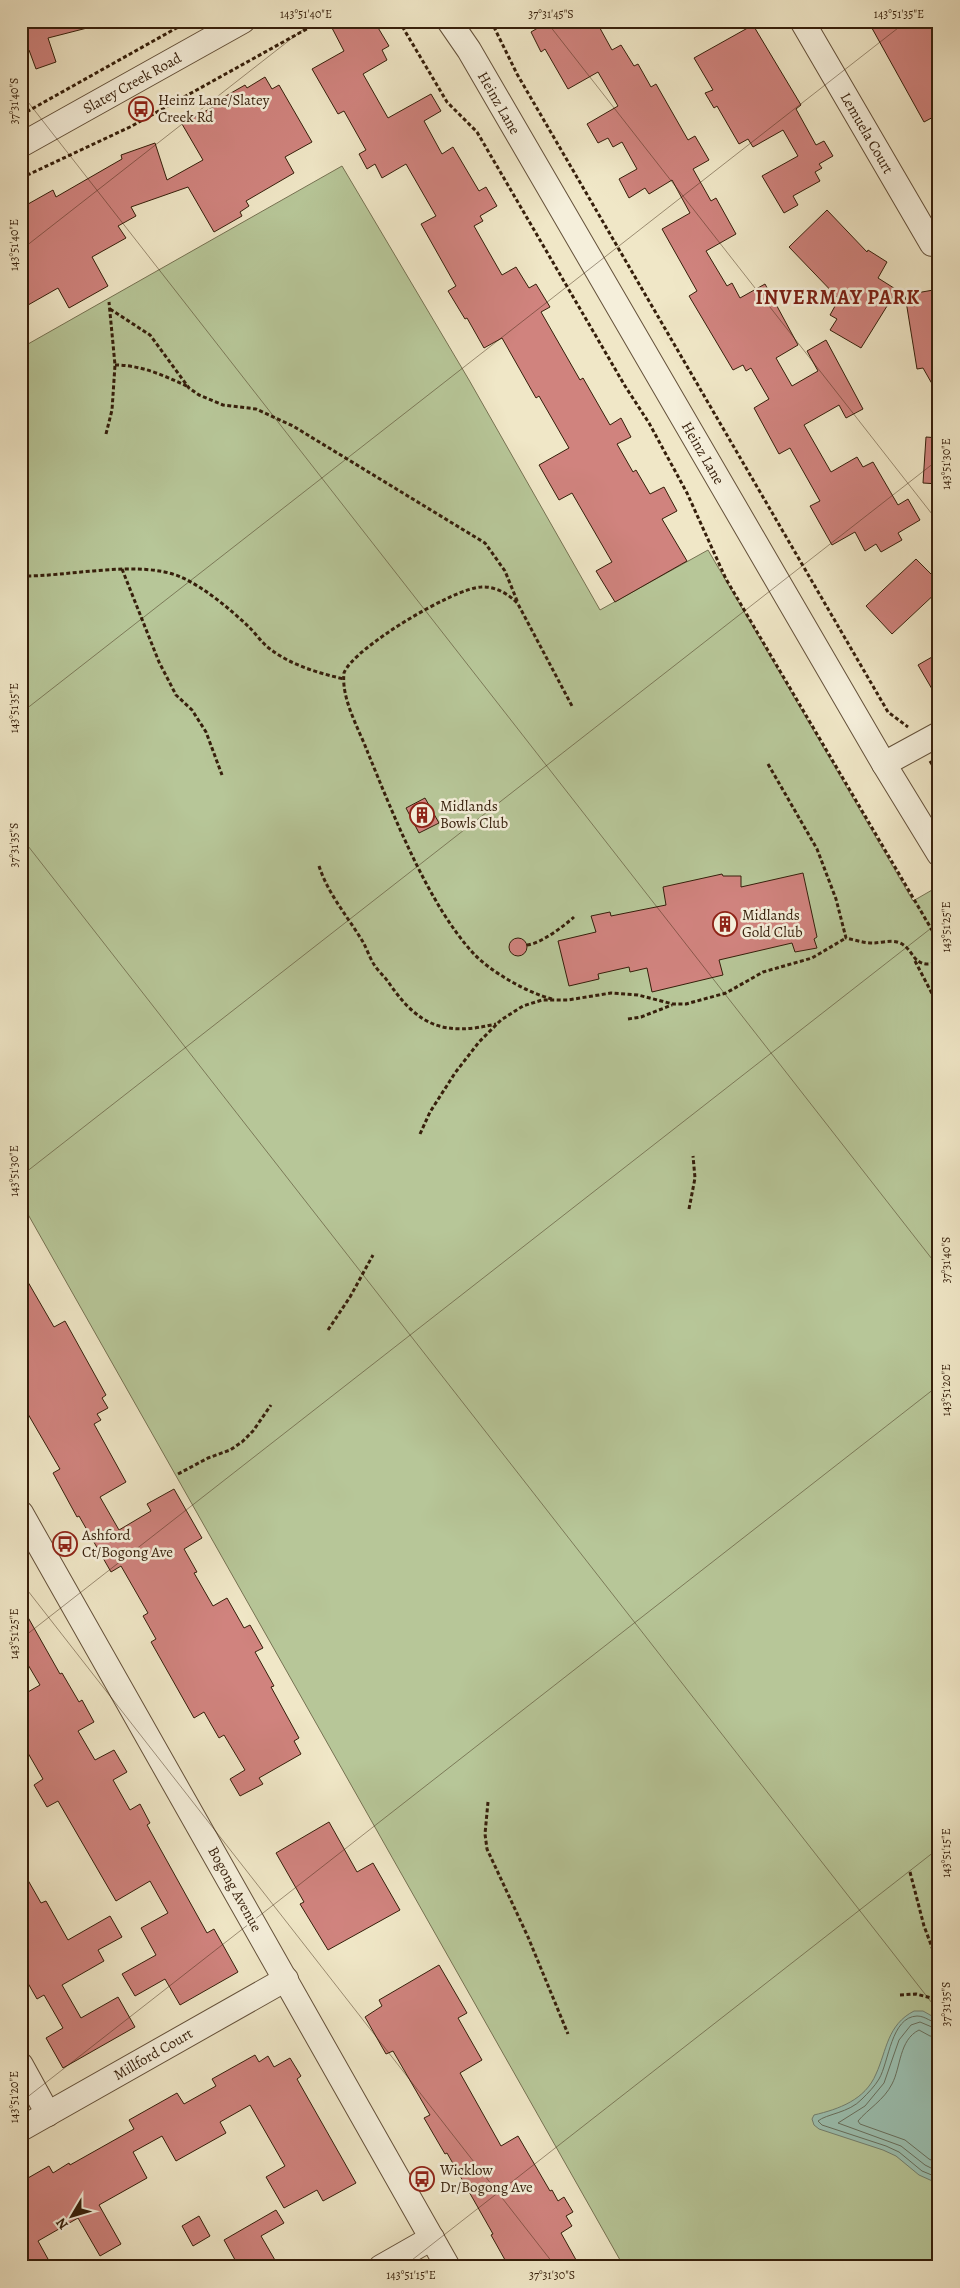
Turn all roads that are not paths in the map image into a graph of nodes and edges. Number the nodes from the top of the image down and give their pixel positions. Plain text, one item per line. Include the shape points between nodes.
1 (243, 21) edge
2 (449, 21) edge
3 (455, 21) edge
4 (802, 21) edge
5 (469, 50) junction
6 (21, 145) edge
7 (932, 244) dead end
8 (929, 739) edge
9 (884, 764) junction
10 (939, 854) edge
11 (23, 1520) edge
12 (286, 1980) junction
13 (21, 2065) edge
14 (48, 2114) junction
15 (21, 2129) edge
16 (432, 2238) junction
17 (381, 2267) edge
18 (448, 2267) edge

1 - 6 street, Slatey Creek Road
2 - 5 street, Heinz Lane
3 - 5 street, Heinz Lane
4 - 7 street, Lemuela Court
5 - 9 street, Heinz Lane
8 - 9 street
9 - 10 street, Heinz Lane
11 - 12 street, Bogong Avenue
12 - 14 street, Millford Court
12 - 16 street, Bogong Avenue
13 - 14 street
14 - 15 street, Millford Court
16 - 17 street
16 - 18 street, Bogong Avenue

